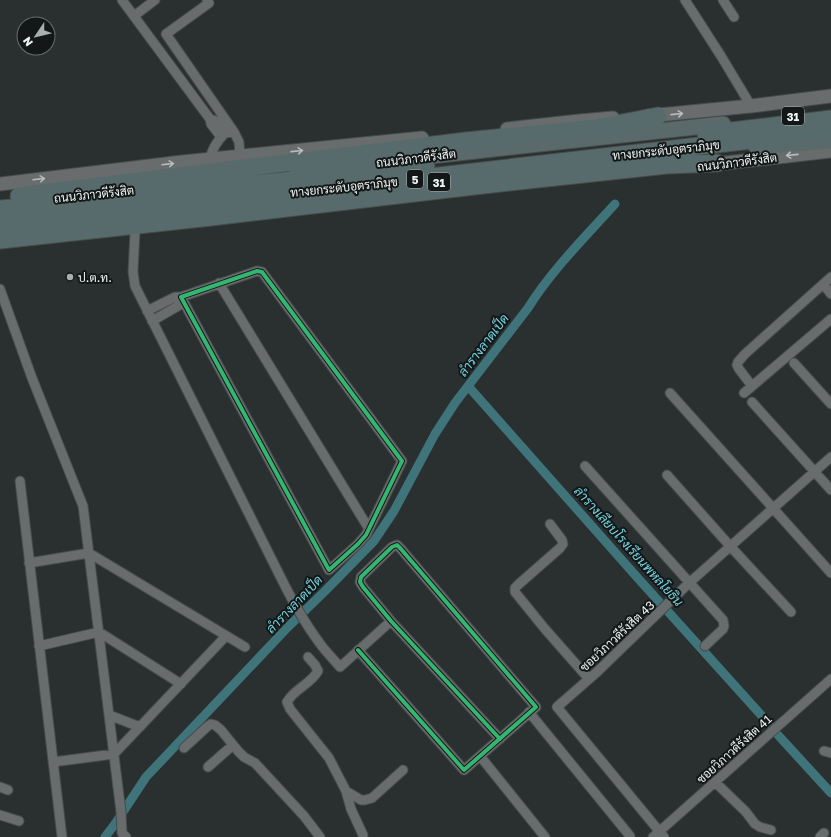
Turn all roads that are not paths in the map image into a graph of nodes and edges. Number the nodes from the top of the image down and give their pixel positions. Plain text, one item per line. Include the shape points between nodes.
1 (122, 0) edge
2 (155, 0) edge
3 (207, 0) edge
4 (685, 0) edge
5 (723, 0) edge
6 (134, 16) junction
7 (734, 17) dead end
8 (831, 96) edge
9 (751, 106) junction
10 (831, 111) edge
11 (658, 116) junction
12 (831, 119) edge
13 (831, 132) edge
14 (227, 134) junction
15 (831, 140) edge
16 (800, 144) junction
17 (831, 146) edge
18 (831, 151) edge
19 (240, 156) junction
20 (210, 159) junction
21 (717, 163) junction
22 (0, 184) edge
23 (0, 198) edge
24 (0, 204) edge
25 (0, 209) edge
26 (135, 232) junction
27 (1, 233) edge
28 (831, 277) edge
29 (219, 283) junction
30 (823, 284) junction
31 (0, 289) edge
32 (831, 294) edge
33 (181, 297) junction
34 (147, 311) junction
35 (831, 319) edge
36 (152, 321) junction
37 (794, 363) dead end
38 (752, 386) junction
39 (670, 393) dead end
40 (744, 393) dead end
41 (752, 402) dead end
42 (831, 404) edge
43 (831, 458) edge
44 (585, 466) dead end
45 (815, 472) junction
46 (667, 476) dead end
47 (20, 482) dead end
48 (831, 490) edge
49 (774, 508) junction
50 (550, 524) dead end
51 (369, 528) junction
52 (730, 546) junction
53 (89, 553) junction
54 (29, 563) junction
55 (831, 573) edge
56 (689, 583) junction
57 (791, 612) dead end
58 (391, 621) junction
59 (99, 632) junction
60 (226, 636) junction
61 (39, 646) junction
62 (705, 646) dead end
63 (245, 647) dead end
64 (358, 650) junction
65 (308, 656) dead end
66 (589, 679) junction
67 (831, 679) edge
68 (181, 684) junction
69 (529, 712) junction
70 (109, 715) junction
71 (140, 727) junction
72 (500, 739) junction
73 (233, 745) junction
74 (184, 748) dead end
75 (114, 754) junction
76 (480, 756) junction
77 (53, 762) junction
78 (208, 767) dead end
79 (403, 770) dead end
80 (715, 782) junction
81 (346, 791) junction
82 (1, 817) edge
83 (19, 822) dead end
84 (772, 830) dead end
85 (659, 835) edge
86 (122, 836) edge
87 (364, 836) edge
88 (630, 836) edge
89 (62, 837) edge
90 (320, 837) edge
91 (545, 837) edge

1 - 6 street
2 - 6 street
3 - 14 street via 209,3 166,34
4 - 9 street
5 - 7 street
6 - 14 street via 210,119 211,124
8 - 9 main road, ถนนวิภาวดีรังสิต / 31
11 -> 9 main road, ถนนวิภาวดีรังสิต / 31
10 - 24 highway, ถนนวิภาวดีรังสิต / 31
19 -> 11 main road, ถนนวิภาวดีรังสิต / 31 via 579,120
11 - 23 highway via 596,128 466,141
12 - 25 highway, ทางยกระดับอุตราภิมุข / 5 via 485,159
13 - 27 highway, ทางยกระดับอุตราภิมุข / 5
14 - 19 street via 239,142
14 - 20 street via 217,141
15 - 16 highway, ถนนวิภาวดีรังสิต / 31
16 - 17 highway
16 - 27 highway, ถนนวิภาวดีรังสิต / 31 via 717,151
18 -> 21 main road, ถนนวิภาวดีรังสิต / 31
19 - 20 main road, ถนนวิภาวดีรังสิต / 31
22 -> 20 main road, ถนนวิภาวดีรังสิต / 31
21 - 26 main road, ถนนวิภาวดีรังสิต / 31 via 497,192
21 - 27 highway, 5 via 667,165 203,218
26 - 27 main road, ถนนวิภาวดีรังสิต / 31
26 - 34 street via 135,286
28 - 30 street
29 - 33 street
29 - 51 street
29 - 51 street via 257,271 262,272 402,461
30 - 32 street
30 - 38 street via 738,362 739,369
31 - 53 street via 83,506
33 - 34 street via 175,297
33 - 36 street via 178,306
33 - 51 street via 328,570 358,544
34 - 36 street
35 - 38 street
36 - 64 street via 300,613 324,649 340,667
37 - 42 street
38 - 40 street
39 - 49 street
41 - 45 street
43 - 45 street, ซอยวิภาวดีรังสิต 43
44 - 56 street
45 - 48 street
45 - 49 street, ซอยวิภาวดีรังสิต 43
46 - 52 street
47 - 54 street
49 - 52 street, ซอยวิภาวดีรังสิต 43
49 - 55 street
50 - 66 street via 563,544 515,588 515,592
52 - 56 street, ซอยวิภาวดีรังสิต 43
52 - 57 street
53 - 54 street
53 - 59 street
53 - 60 street
54 - 61 street
56 - 62 street via 723,620 723,629
56 - 66 street, ซอยวิภาวดีรังสิต 43
58 - 64 street
58 - 69 street via 360,582 361,577 397,545 536,707
58 - 72 street
59 - 61 street
59 - 68 street
59 - 70 street
60 - 63 street
60 - 68 street
61 - 77 street
64 - 76 street via 464,770
65 - 81 street via 318,671 287,702 330,758
66 - 85 street, ซอยวิภาวดีรังสิต 43 via 557,707
67 - 80 street, ซอยวิภาวดีรังสิต 41
68 - 71 street
69 - 72 street
69 - 88 street
70 - 71 street
70 - 75 street
71 - 75 street
72 - 76 street
73 - 74 street via 221,730 211,724
73 - 78 street
73 - 90 street via 244,757 256,763
75 - 77 street
75 - 86 street via 122,813
76 - 91 street
77 - 89 street
79 - 81 street via 372,798 361,800
80 - 84 street via 755,824
80 - 85 street, ซอยวิภาวดีรังสิต 41
81 - 87 street via 351,809
82 - 83 street

